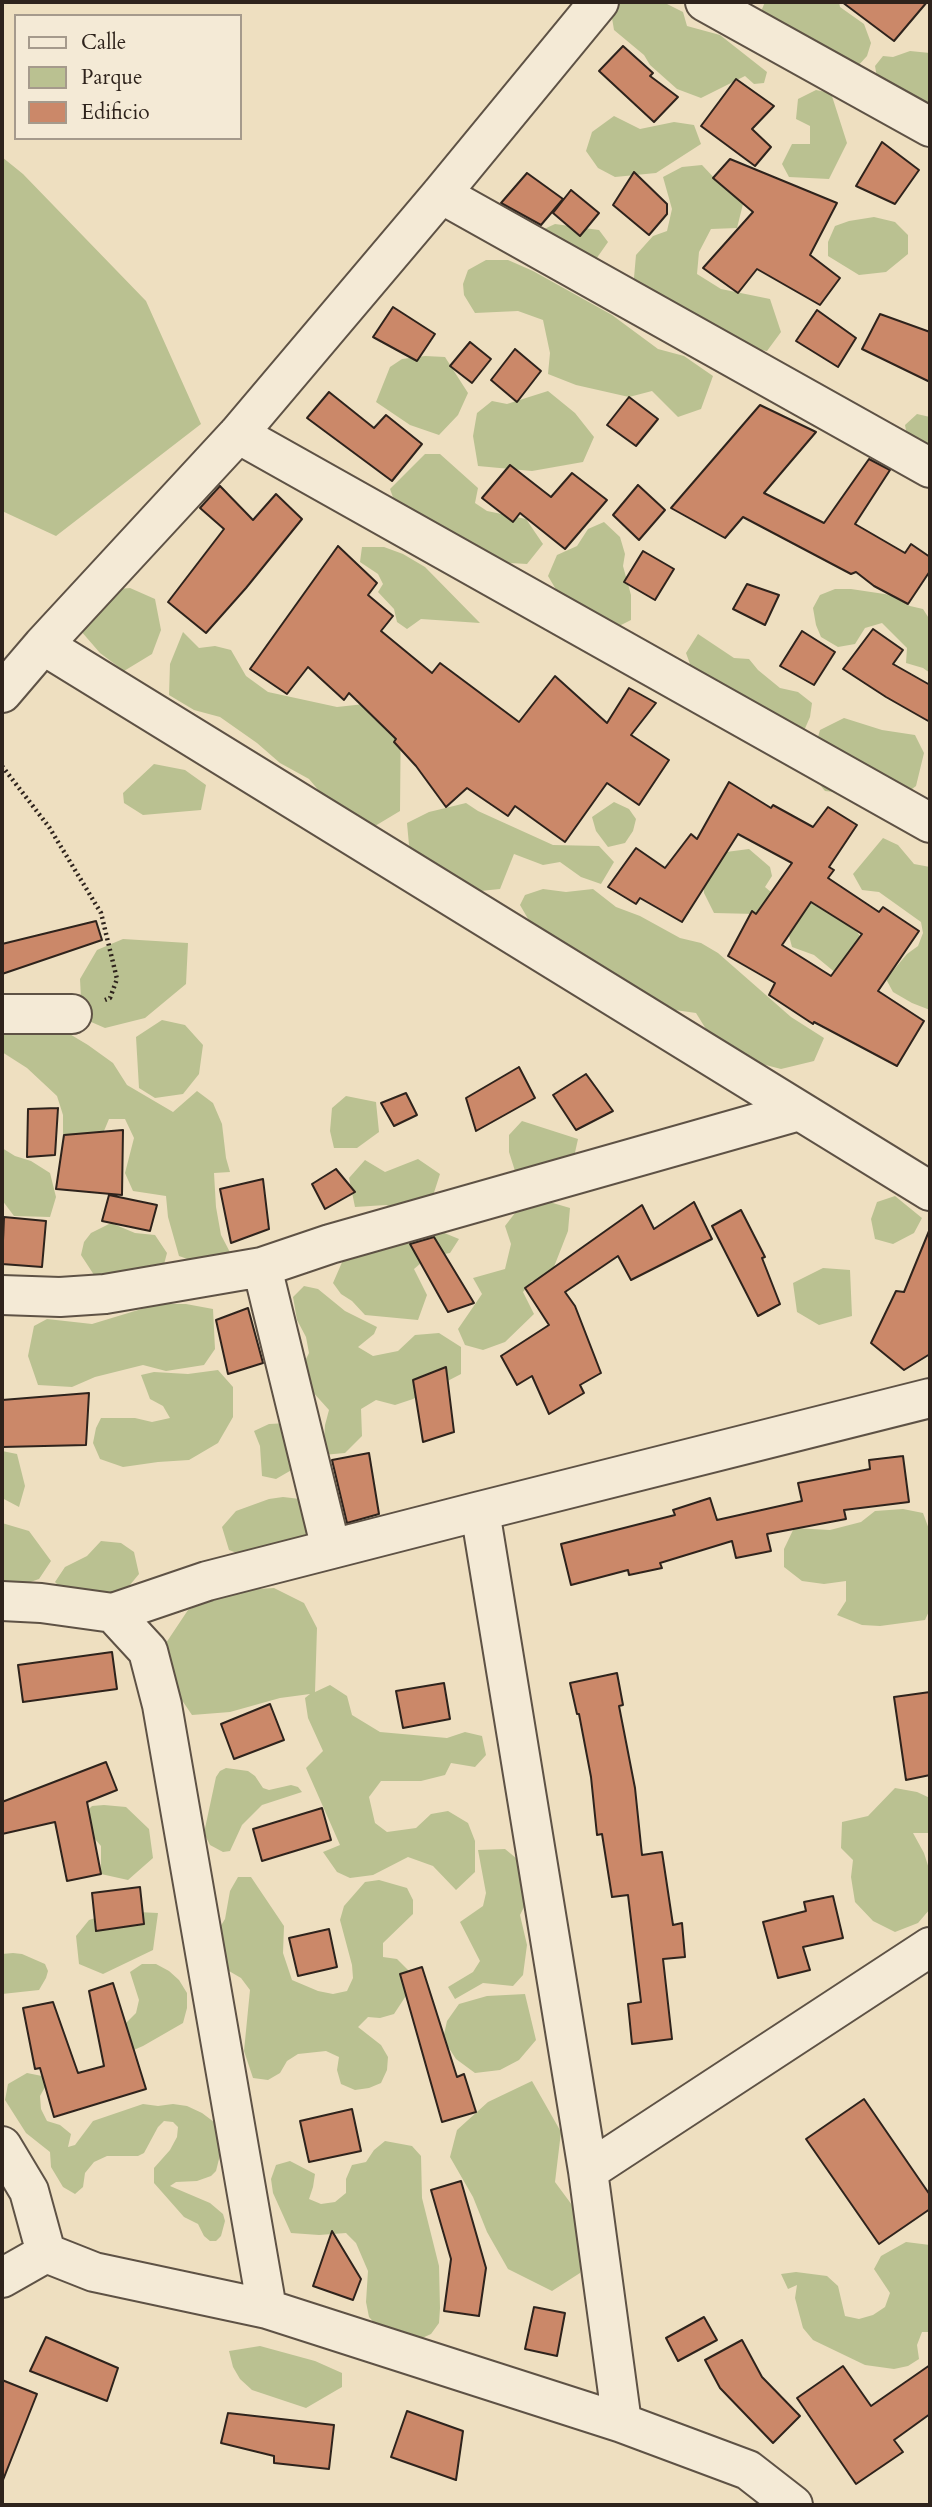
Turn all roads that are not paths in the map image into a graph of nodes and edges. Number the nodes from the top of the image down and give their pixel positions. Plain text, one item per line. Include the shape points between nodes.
1 (599, 2) edge
2 (705, 2) edge
3 (930, 127) edge
4 (441, 194) junction
5 (238, 434) junction
6 (930, 468) edge
7 (43, 645) junction
8 (2, 694) edge
9 (930, 823) edge
10 (2, 1014) edge
11 (72, 1014) road end
12 (799, 1111) junction
13 (930, 1191) edge
14 (262, 1267) junction
15 (2, 1295) edge
16 (930, 1398) edge
17 (480, 1511) junction
18 (331, 1549) junction
19 (2, 1601) edge
20 (113, 1614) junction
21 (930, 1947) edge
22 (2, 2146) edge
23 (587, 2171) junction
24 (46, 2252) junction
25 (2, 2278) edge
26 (267, 2309) junction
27 (622, 2423) junction
28 (793, 2505) edge

1 - 4 street
2 - 3 street
4 - 5 street
4 - 6 street
5 - 7 street
5 - 9 street
7 - 8 street
7 - 12 street
10 - 11 street
12 - 13 street
12 - 14 street
14 - 15 street via 106,1294
14 - 18 street
16 - 17 street
17 - 18 street
17 - 23 street
18 - 20 street via 207,1581
19 - 20 street
20 - 26 street via 148,1651 162,1704
21 - 23 street
22 - 24 street via 29,2191
23 - 27 street
24 - 25 street
24 - 26 street via 94,2272
26 - 27 street
27 - 28 street via 748,2470

